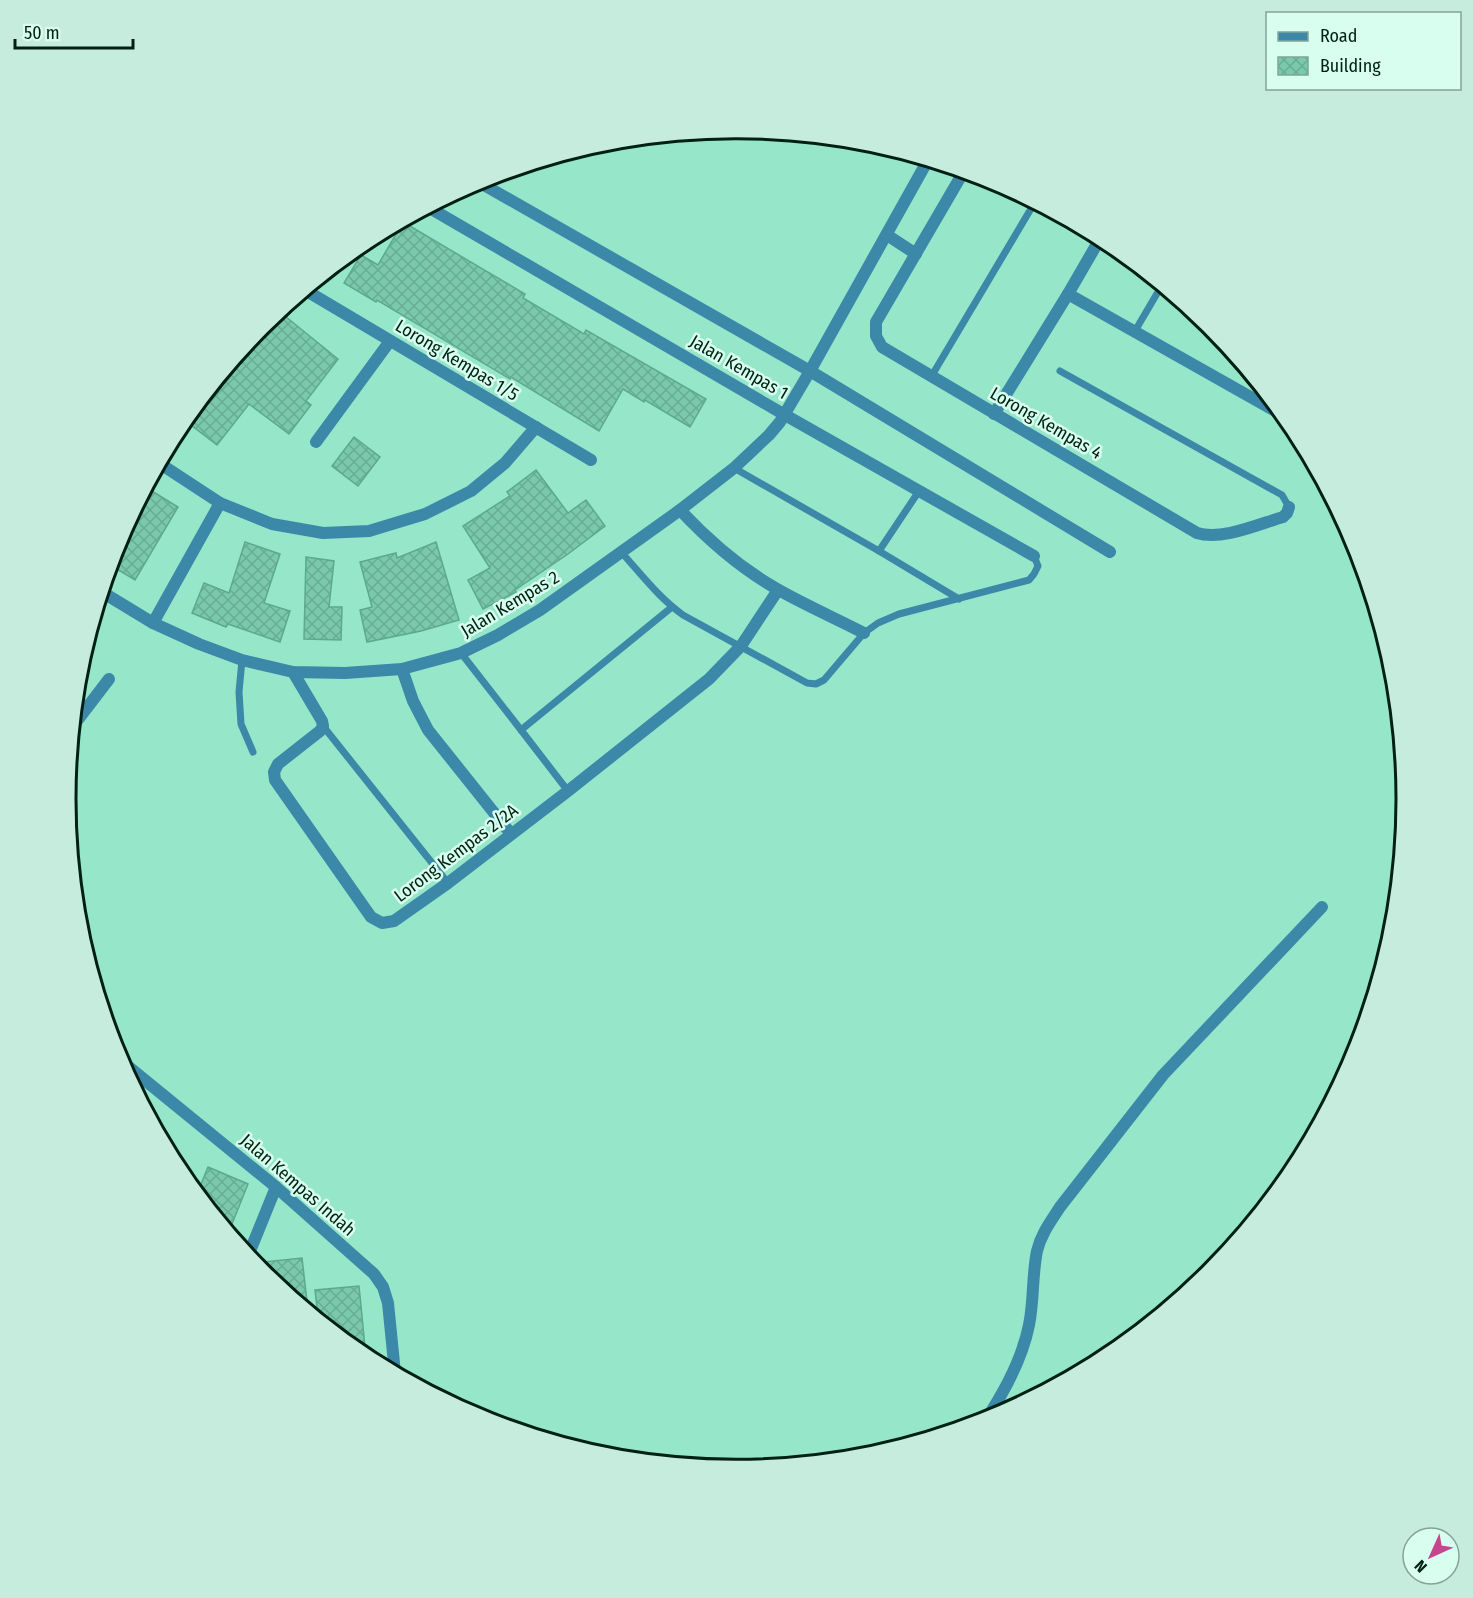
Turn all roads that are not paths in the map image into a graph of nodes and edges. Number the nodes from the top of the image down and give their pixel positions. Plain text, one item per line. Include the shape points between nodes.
1 (924, 166) edge
2 (960, 178) edge
3 (488, 187) edge
4 (1031, 209) edge
5 (436, 212) edge
6 (886, 235) junction
7 (1096, 246) edge
8 (916, 254) junction
9 (1158, 292) edge
10 (312, 294) edge
11 (1068, 294) junction
12 (1135, 331) junction
13 (390, 341) junction
14 (810, 371) junction
15 (1060, 371) dead end
16 (931, 377) junction
17 (1266, 406) edge
18 (994, 414) junction
19 (785, 415) junction
20 (536, 427) junction
21 (316, 441) dead end
22 (591, 460) dead end
23 (166, 468) edge
24 (734, 468) junction
25 (919, 491) junction
26 (220, 503) junction
27 (1289, 507) joint
28 (680, 510) junction
29 (879, 551) junction
30 (1110, 552) dead end
31 (622, 553) junction
32 (1034, 556) joint
33 (778, 590) junction
34 (109, 596) edge
35 (959, 599) junction
36 (672, 608) junction
37 (153, 623) junction
38 (864, 633) junction
39 (741, 646) junction
40 (461, 653) junction
41 (242, 660) junction
42 (402, 669) junction
43 (293, 672) junction
44 (108, 679) dead end
45 (82, 714) edge
46 (323, 726) junction
47 (521, 730) junction
48 (253, 752) dead end
49 (568, 791) junction
50 (511, 834) junction
51 (448, 883) junction
52 (1322, 908) dead end
53 (137, 1074) edge
54 (276, 1187) junction
55 (252, 1247) edge
56 (394, 1363) edge
57 (995, 1406) edge

1 - 6 street, Jalan Kempas 2
2 - 8 street, Lorong Kempas 4
3 - 14 street
4 - 16 lane
5 - 19 street, Jalan Kempas 1
6 - 8 street
6 - 14 street, Jalan Kempas 2
7 - 11 street
8 - 16 street, Lorong Kempas 4 via 875,329 882,347
9 - 12 lane
10 - 13 street, Lorong Kempas 1/5
11 - 12 street
11 - 18 street
12 - 17 street
13 - 20 street, Lorong Kempas 1/5
13 - 21 street
14 - 19 street, Jalan Kempas 2
14 - 30 street
15 - 27 lane via 1282,495
16 - 18 street, Lorong Kempas 4
18 - 27 street, Lorong Kempas 4 via 1205,536 1224,535 1283,517
19 - 24 street, Jalan Kempas 2
19 - 25 street, Jalan Kempas 1
20 - 22 street, Lorong Kempas 1/5
20 - 26 street via 505,463 471,491 425,514 369,531 323,533 272,524
23 - 26 street
24 - 28 street, Jalan Kempas 2
24 - 29 lane
25 - 29 lane
25 - 32 street, Jalan Kempas 1
26 - 37 street
28 - 31 street, Jalan Kempas 2
28 - 33 street via 727,555
29 - 35 lane
31 - 36 lane
31 - 40 street, Jalan Kempas 2 via 540,610
32 - 35 lane via 1038,566 1029,580
33 - 38 street
33 - 39 street, Lorong Kempas 2/2A
34 - 37 street, Jalan Kempas 2
35 - 38 lane via 899,614
36 - 39 lane
36 - 47 lane
37 - 41 street, Jalan Kempas 2
38 - 39 lane via 824,680 816,684 807,683
39 - 49 street, Lorong Kempas 2/2A via 709,679
40 - 42 street, Jalan Kempas 2
40 - 47 lane
41 - 43 street, Jalan Kempas 2
41 - 48 lane via 242,724
42 - 43 street, Jalan Kempas 2
42 - 50 street via 428,730
43 - 46 street
44 - 45 street
46 - 51 lane
46 - 51 street, Lorong Kempas 2/2A via 278,764 275,780 371,917 382,923 394,921
47 - 49 lane
49 - 50 street, Lorong Kempas 2/2A
50 - 51 street, Lorong Kempas 2/2A
52 - 57 street via 1163,1075 1060,1206 1037,1252 1029,1324 1020,1359
53 - 54 street, Jalan Kempas Indah
54 - 55 street
54 - 56 street, Jalan Kempas Indah via 374,1274 383,1287

